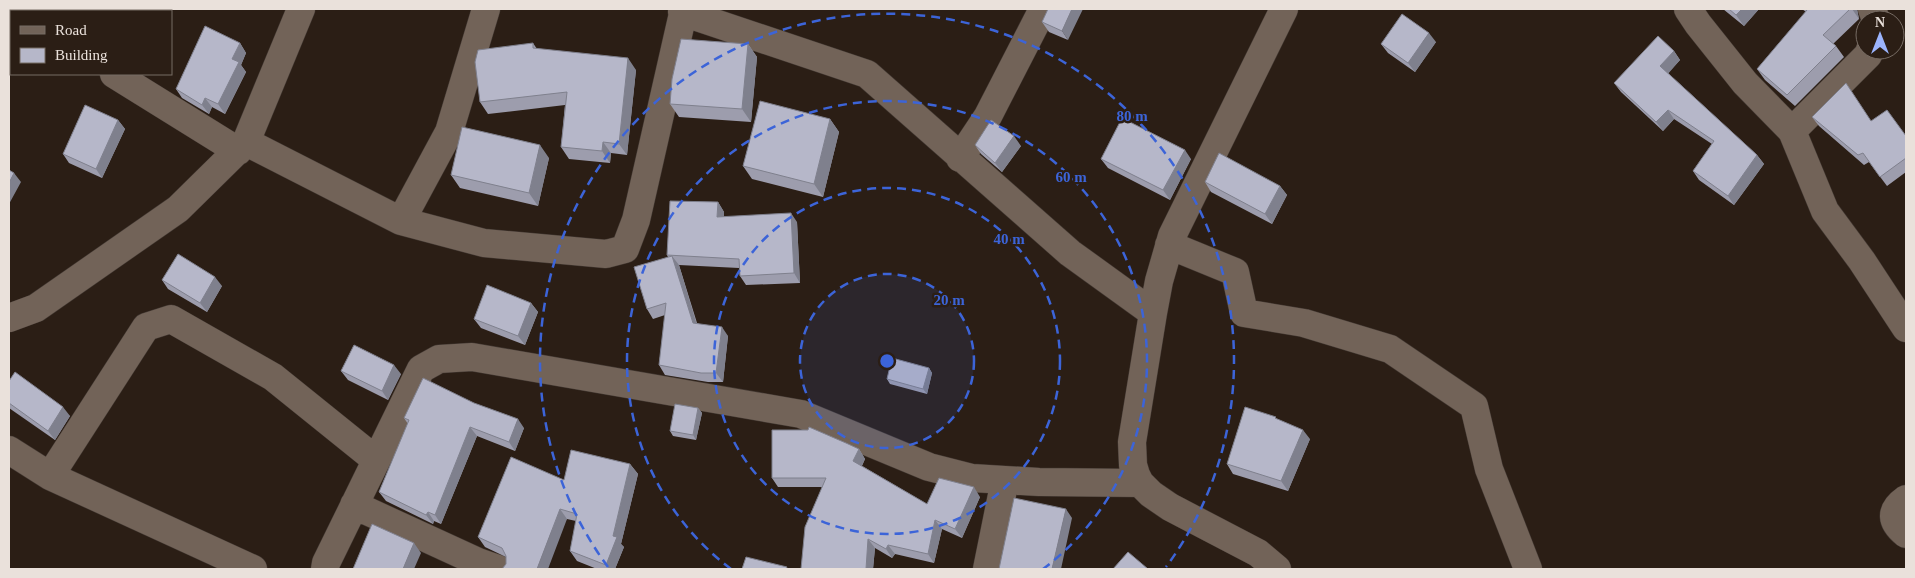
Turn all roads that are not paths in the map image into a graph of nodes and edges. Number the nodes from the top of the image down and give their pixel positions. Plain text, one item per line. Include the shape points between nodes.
1 (301, 9) edge
2 (486, 9) edge
3 (1043, 9) edge
4 (1284, 9) edge
5 (1688, 9) edge
6 (683, 10) edge
7 (1863, 60) edge
8 (116, 75) edge
9 (1792, 131) junction
10 (242, 146) junction
11 (960, 158) junction
12 (401, 221) junction
13 (1169, 245) junction
14 (1153, 313) junction
15 (9, 318) edge
16 (1906, 328) edge
17 (9, 450) edge
18 (376, 460) junction
19 (50, 476) junction
20 (1005, 480) junction
21 (1140, 483) junction
22 (1906, 499) edge
23 (354, 505) junction
24 (1906, 534) edge
25 (253, 569) edge
26 (325, 569) edge
27 (498, 569) edge
28 (987, 569) edge
29 (1277, 569) edge
30 (1528, 569) edge

1 - 10 street
2 - 12 street via 449,132
3 - 11 street via 988,116
4 - 13 street
5 - 9 street via 1745,84
6 - 11 street via 867,74
6 - 12 street via 636,220 625,249 606,254 484,243
7 - 9 street
8 - 10 street
9 - 16 street via 1824,211
10 - 12 street
10 - 15 street via 178,208 36,308
11 - 14 street via 1070,253
13 - 14 street
13 - 30 street via 1235,272 1244,313 1304,324 1390,349 1474,406 1490,469
14 - 21 street via 1132,442 1133,465
17 - 19 street
18 - 19 street via 273,377 171,319 146,327
18 - 20 street via 421,369 439,359 472,358 801,414 929,467 972,478
18 - 23 street
19 - 25 street
20 - 21 street
20 - 28 street
21 - 29 street via 1170,507 1258,553
22 - 24 street via 1897,506 1894,516
23 - 26 street
23 - 27 street

